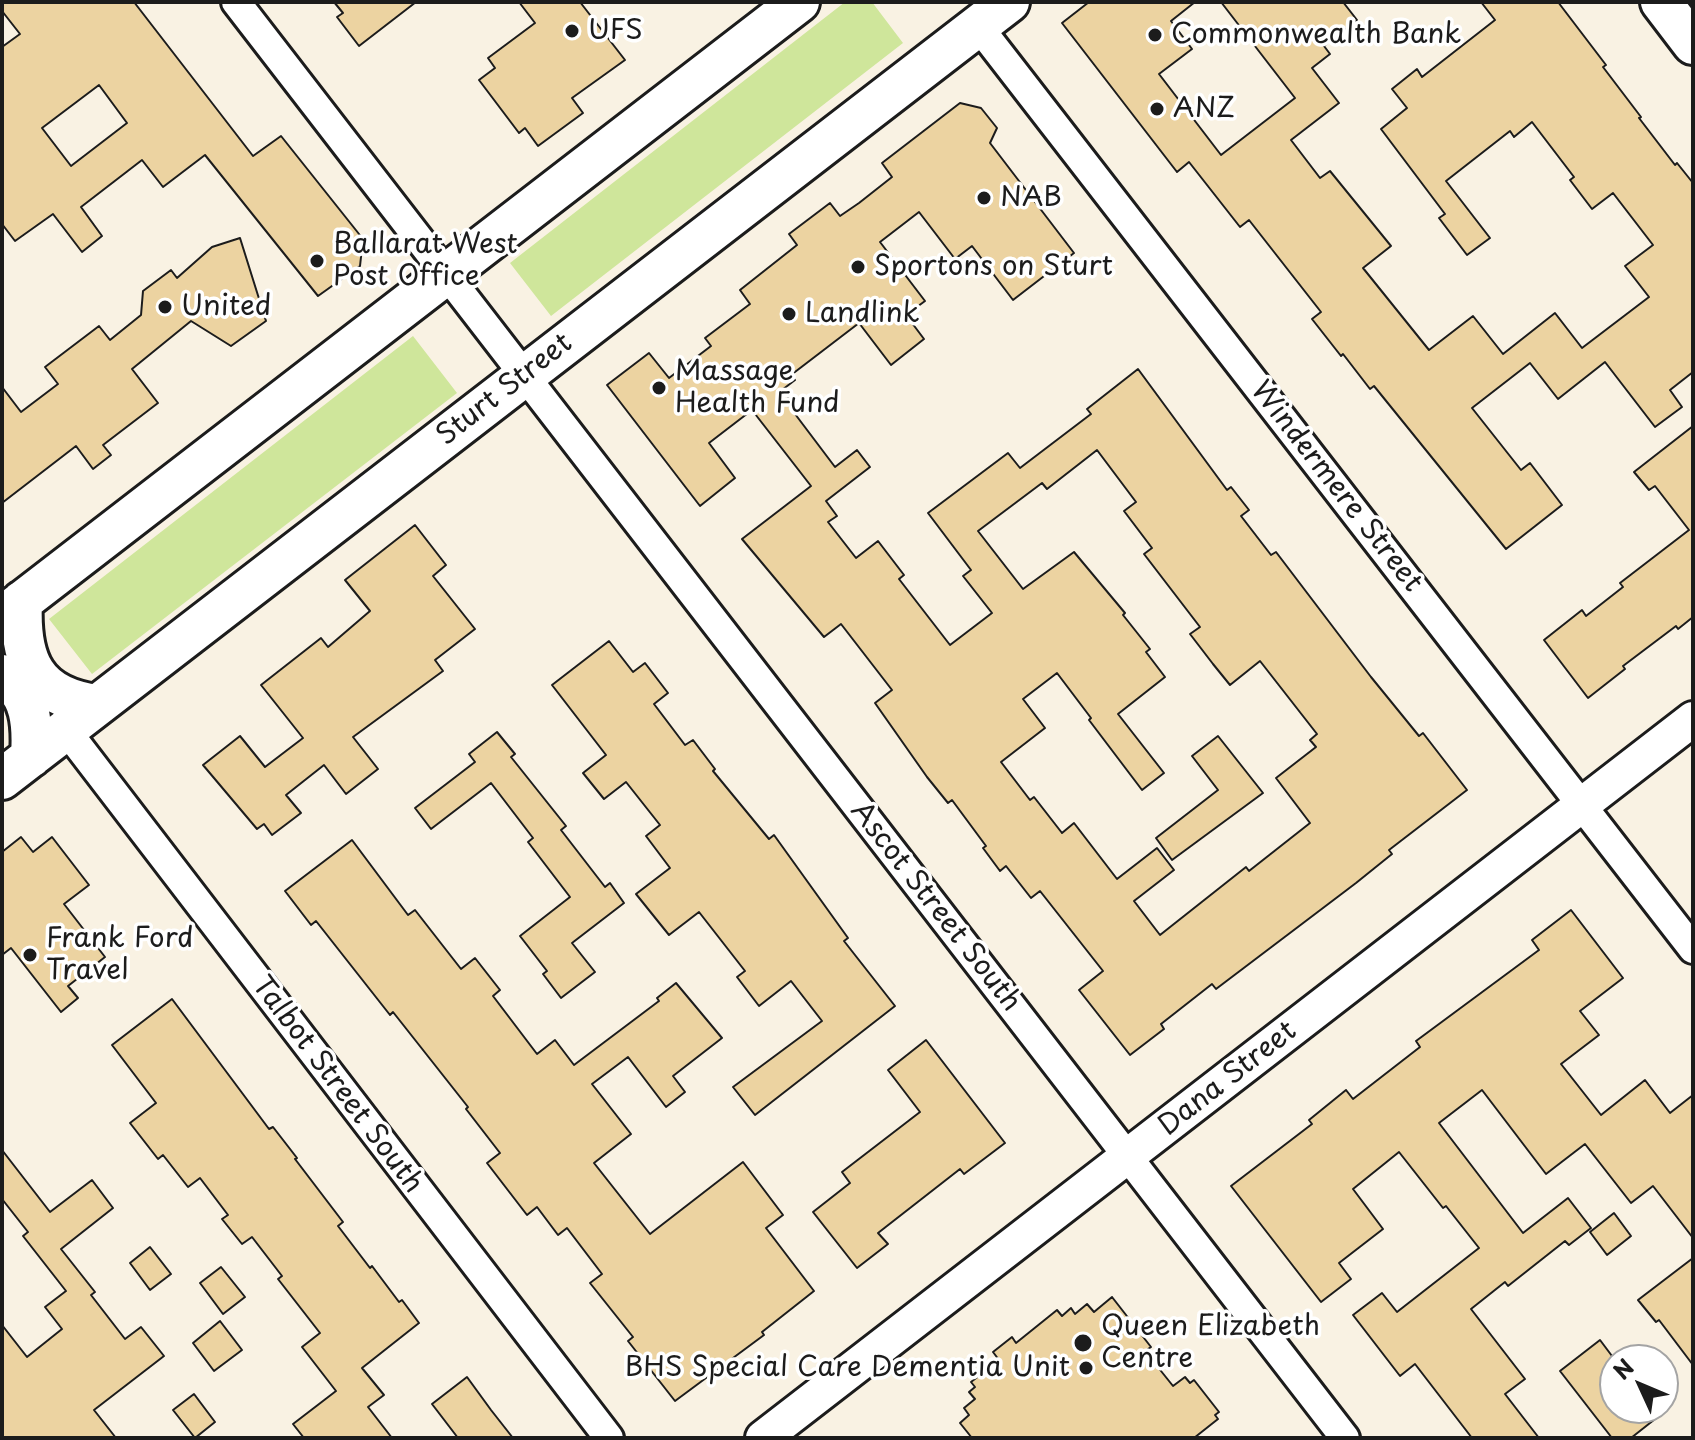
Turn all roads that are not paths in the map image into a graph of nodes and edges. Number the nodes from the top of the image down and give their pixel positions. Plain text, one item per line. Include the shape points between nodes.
1 (236, 2) edge
2 (799, 2) edge
3 (1661, 2) edge
4 (994, 14) edge
5 (1693, 44) edge
6 (446, 274) junction
7 (525, 376) junction
8 (12, 609) edge
9 (2, 675) edge
10 (97, 705) junction
11 (1693, 719) edge
12 (66, 730) junction
13 (17, 768) edge
14 (1583, 805) junction
15 (1693, 949) edge
16 (1128, 1157) junction
17 (609, 1438) edge
18 (763, 1438) edge
19 (1345, 1438) edge

1 - 6 street, Ascot Street South
2 - 6 main road
3 - 5 main road
4 - 7 main road, Sturt Street
4 - 14 street, Windermere Street
6 - 7 street, Ascot Street South
6 - 8 main road
7 - 10 main road, Sturt Street
7 - 16 street, Ascot Street South
8 - 10 main road via 28,664 46,688 76,703
9 - 13 main road via 28,704 33,728
10 - 12 main road, Sturt Street
11 - 14 street, Dana Street
12 - 13 main road, Sturt Street
12 - 17 street, Talbot Street South
14 - 15 street, Windermere Street
14 - 16 street, Dana Street
16 - 18 street, Dana Street
16 - 19 street, Ascot Street South

